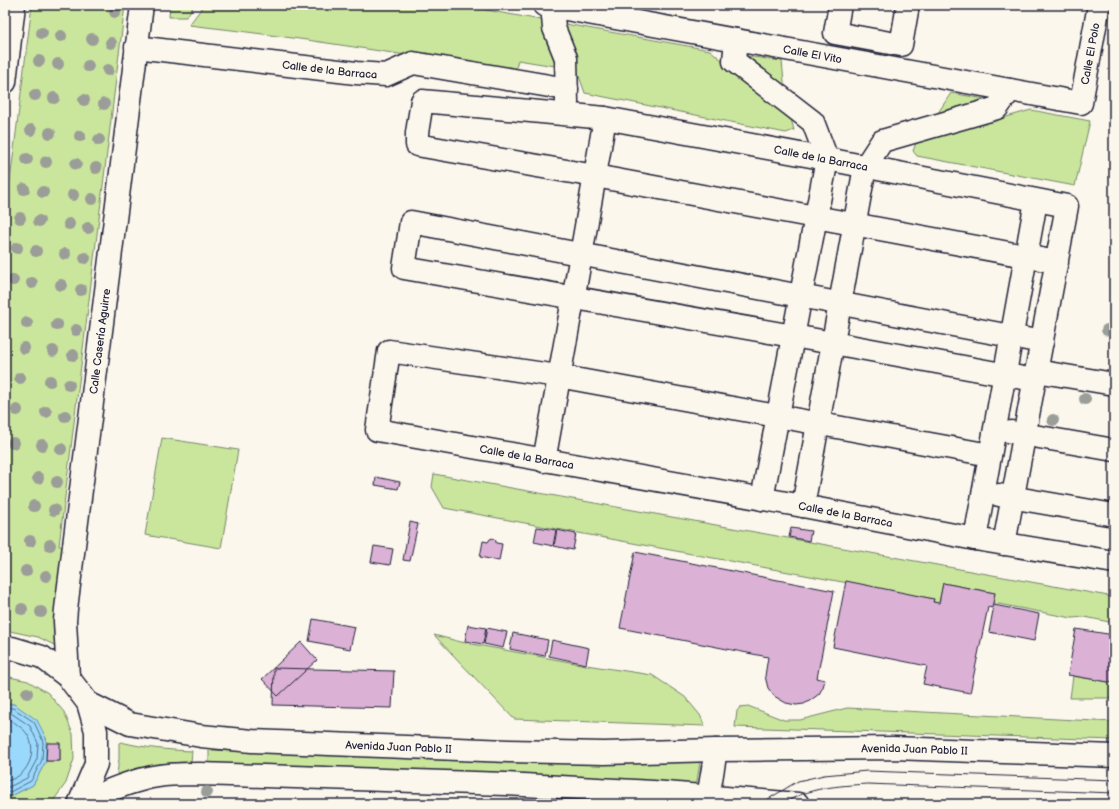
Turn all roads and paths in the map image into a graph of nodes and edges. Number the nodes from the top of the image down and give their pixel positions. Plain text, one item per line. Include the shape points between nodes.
1 (14, 5) edge
2 (142, 5) edge
3 (549, 5) edge
4 (840, 5) edge
5 (908, 5) edge
6 (1099, 5) edge
7 (736, 40) junction
8 (136, 47) junction
9 (5, 82) edge
10 (567, 90) junction
11 (1010, 90) junction
12 (1081, 103) joint
13 (568, 115) junction
14 (605, 118) junction
15 (827, 159) junction
16 (865, 167) junction
17 (595, 176) junction
18 (1036, 201) junction
19 (816, 218) junction
20 (854, 225) junction
21 (582, 255) junction
22 (1026, 257) junction
23 (1057, 262) junction
24 (801, 297) junction
25 (573, 298) junction
26 (840, 304) junction
27 (794, 336) junction
28 (1012, 337) junction
29 (1042, 342) junction
30 (833, 343) junction
31 (1005, 375) junction
32 (558, 376) junction
33 (1035, 376) junction
34 (1114, 384) edge
35 (778, 416) junction
36 (818, 424) junction
37 (995, 429) junction
38 (1025, 434) junction
39 (1114, 450) edge
40 (990, 455) junction
41 (544, 461) junction
42 (984, 493) junction
43 (1013, 497) junction
44 (762, 499) junction
45 (803, 506) junction
46 (1114, 514) edge
47 (975, 539) junction
48 (1004, 544) junction
49 (1114, 562) edge
50 (5, 648) edge
51 (68, 678) junction
52 (88, 703) junction
53 (716, 750) junction
54 (1114, 756) edge
55 (660, 798) edge
56 (708, 800) edge
57 (80, 803) edge
58 (798, 804) edge

1 - 9 main road
2 - 8 main road, Calle Casería Aguirre
3 - 7 main road, Calle El Vito
3 - 10 main road via 554,28 566,58
4 - 5 main road via 835,33 901,45
6 - 12 main road, Calle El Polo
7 - 11 main road, Calle El Vito
7 - 15 main road via 734,61 813,122
8 - 10 main road, Calle de la Barraca via 379,75 386,75 413,63
8 - 51 main road, Calle Casería Aguirre via 66,609
10 - 13 main road
11 - 12 main road, Calle El Vito
11 - 16 main road via 997,108 882,141
13 - 14 main road, Calle de la Barraca
13 - 17 main road, Calle de la Barraca via 422,101 417,145
14 - 15 main road, Calle de la Barraca
14 - 17 main road
15 - 16 main road, Calle de la Barraca
15 - 19 main road
16 - 18 main road, Calle de la Barraca
16 - 20 main road
17 - 19 main road
17 - 21 main road
18 - 22 main road
18 - 23 main road, Calle de la Barraca via 1067,206
19 - 20 main road
19 - 24 main road
20 - 22 main road
20 - 26 main road
21 - 24 main road
21 - 25 main road
21 - 25 main road via 411,222 404,268
22 - 23 main road
22 - 28 main road
23 - 29 main road
24 - 26 main road
24 - 27 main road
25 - 27 main road
25 - 32 main road
26 - 28 main road
26 - 30 main road
27 - 30 main road
27 - 35 main road
28 - 29 main road
28 - 31 main road
29 - 33 main road
30 - 31 main road
30 - 36 main road
31 - 33 main road
31 - 37 main road
32 - 35 main road
32 - 41 main road
32 - 41 main road, Calle de la Barraca via 389,352 377,430
33 - 34 main road
33 - 38 main road
35 - 36 main road
35 - 44 main road
36 - 40 main road
36 - 45 main road
37 - 38 main road
37 - 40 main road
38 - 39 main road
38 - 43 main road
40 - 42 main road
41 - 44 main road, Calle de la Barraca
42 - 43 main road
42 - 47 main road
43 - 46 main road
43 - 48 main road
44 - 45 main road, Calle de la Barraca
45 - 47 main road, Calle de la Barraca
47 - 48 main road, Calle de la Barraca
48 - 49 main road, Calle de la Barraca
50 - 51 main road via 42,657
51 - 52 main road
52 - 53 main road, Avenida Juan Pablo II via 130,724 201,736 252,741 604,753
52 - 57 main road via 96,731 96,764
53 - 54 main road, Avenida Juan Pablo II via 893,748
53 - 56 main road
55 - 56 main road
55 - 57 main road via 497,783 171,774 144,778
56 - 58 main road

